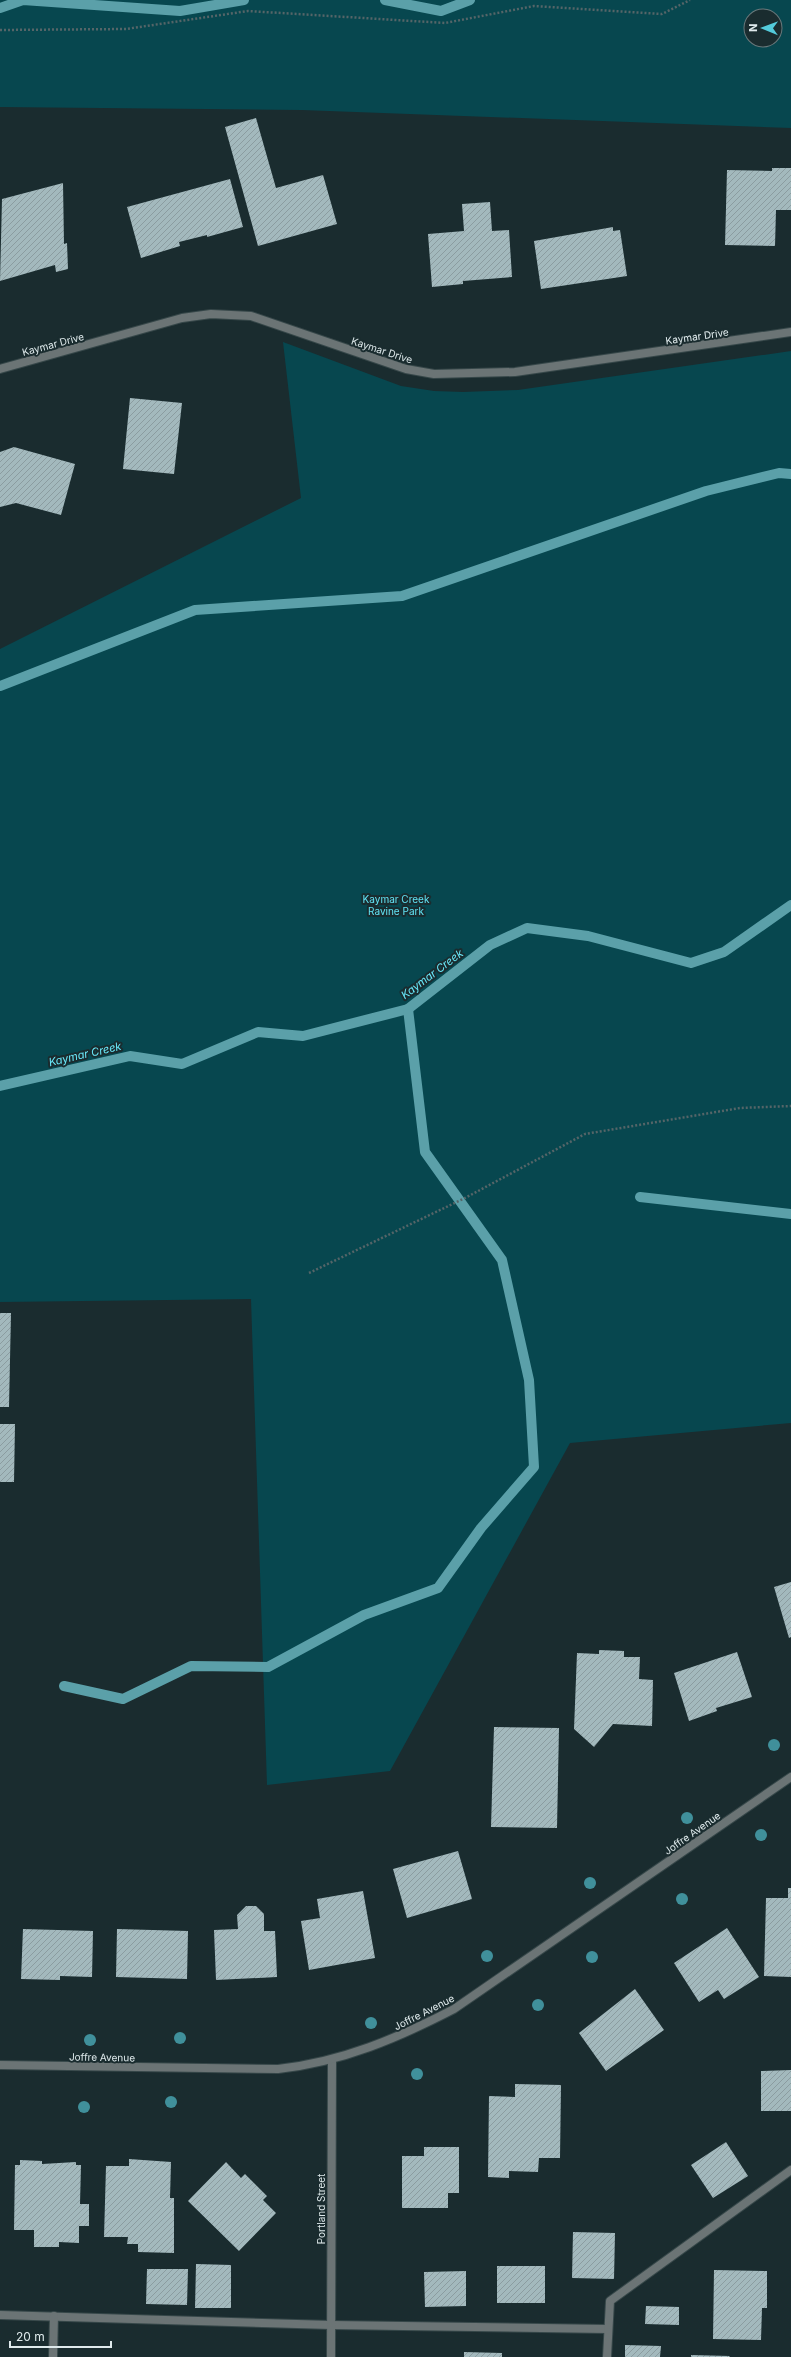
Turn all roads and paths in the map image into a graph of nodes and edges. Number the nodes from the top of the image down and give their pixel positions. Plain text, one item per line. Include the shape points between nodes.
1 (690, 0) edge
2 (0, 30) edge
3 (791, 332) edge
4 (0, 369) edge
5 (791, 1106) edge
6 (309, 1273) dead end
7 (791, 1777) edge
8 (332, 2061) junction
9 (0, 2065) edge
10 (791, 2170) edge
11 (0, 2315) edge
12 (54, 2316) junction
13 (331, 2325) junction
14 (607, 2329) junction
15 (54, 2357) edge
16 (331, 2357) edge
17 (607, 2357) edge

1 - 2 path via 662,14 534,6 445,23 248,11 126,29
3 - 4 street, Kaymar Drive via 515,372 434,374 406,369 251,316 211,314 182,318
5 - 6 path via 740,1108 585,1134 465,1198
7 - 8 street, Joffre Avenue via 454,2009 409,2032
8 - 9 street, Joffre Avenue via 278,2069 243,2070
8 - 13 street, Portland Street
10 - 14 street via 610,2301
11 - 12 street
12 - 13 street
12 - 15 street
13 - 14 street
13 - 16 street, Portland Street
14 - 17 street

